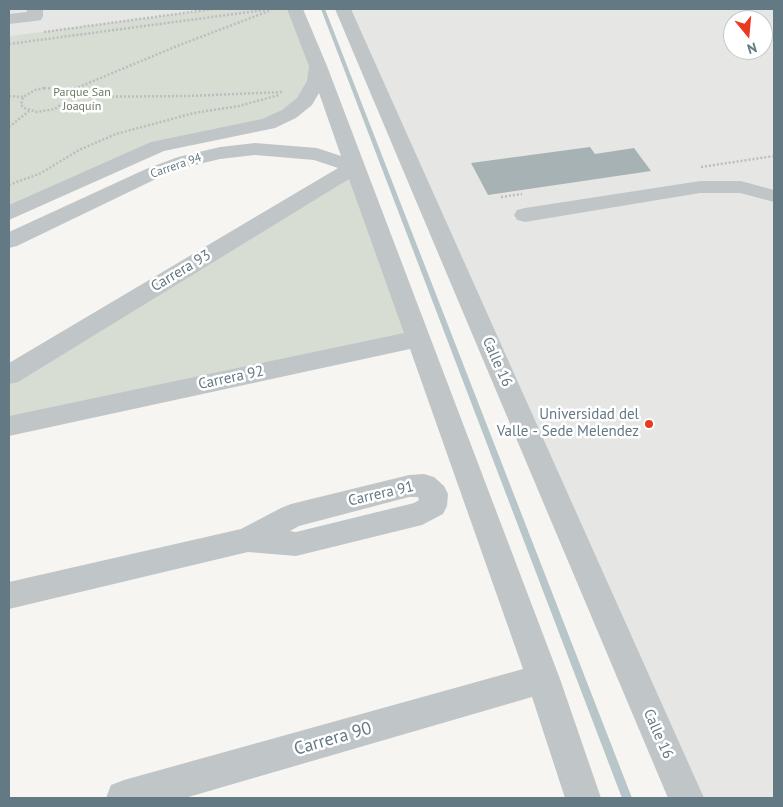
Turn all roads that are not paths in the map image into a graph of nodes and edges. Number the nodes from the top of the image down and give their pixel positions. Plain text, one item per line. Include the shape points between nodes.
1 (35, 9) edge
2 (294, 9) edge
3 (342, 9) edge
4 (9, 19) edge
5 (318, 66) junction
6 (354, 167) junction
7 (774, 196) edge
8 (14, 210) edge
9 (525, 215) dead end
10 (41, 225) junction
11 (9, 242) edge
12 (418, 339) junction
13 (9, 375) edge
14 (9, 406) edge
15 (44, 418) junction
16 (9, 426) edge
17 (248, 540) junction
18 (9, 596) edge
19 (543, 679) junction
20 (124, 798) edge
21 (583, 798) edge
22 (686, 798) edge

1 - 4 street via 35,16
2 - 5 street
3 - 22 street, Calle 16
5 - 6 street
5 - 8 street, Carrera 94 via 316,81 306,101 268,124 158,146
6 - 10 street, Carrera 94 via 317,154 286,150 220,152 153,173
6 - 12 street
6 - 13 street, Carrera 93
7 - 9 street via 741,187 700,187
8 - 10 street via 31,205 42,206 48,212 48,218
10 - 11 street, Carrera 94
12 - 15 street, Carrera 92
12 - 19 street
14 - 15 street, Carrera 92 via 27,417
15 - 16 street, Carrera 92
17 - 17 street, Carrera 91 via 306,542 422,513 433,506 434,494 424,486 409,486 291,516
17 - 18 street, Carrera 91
19 - 20 street, Carrera 90
19 - 21 street

